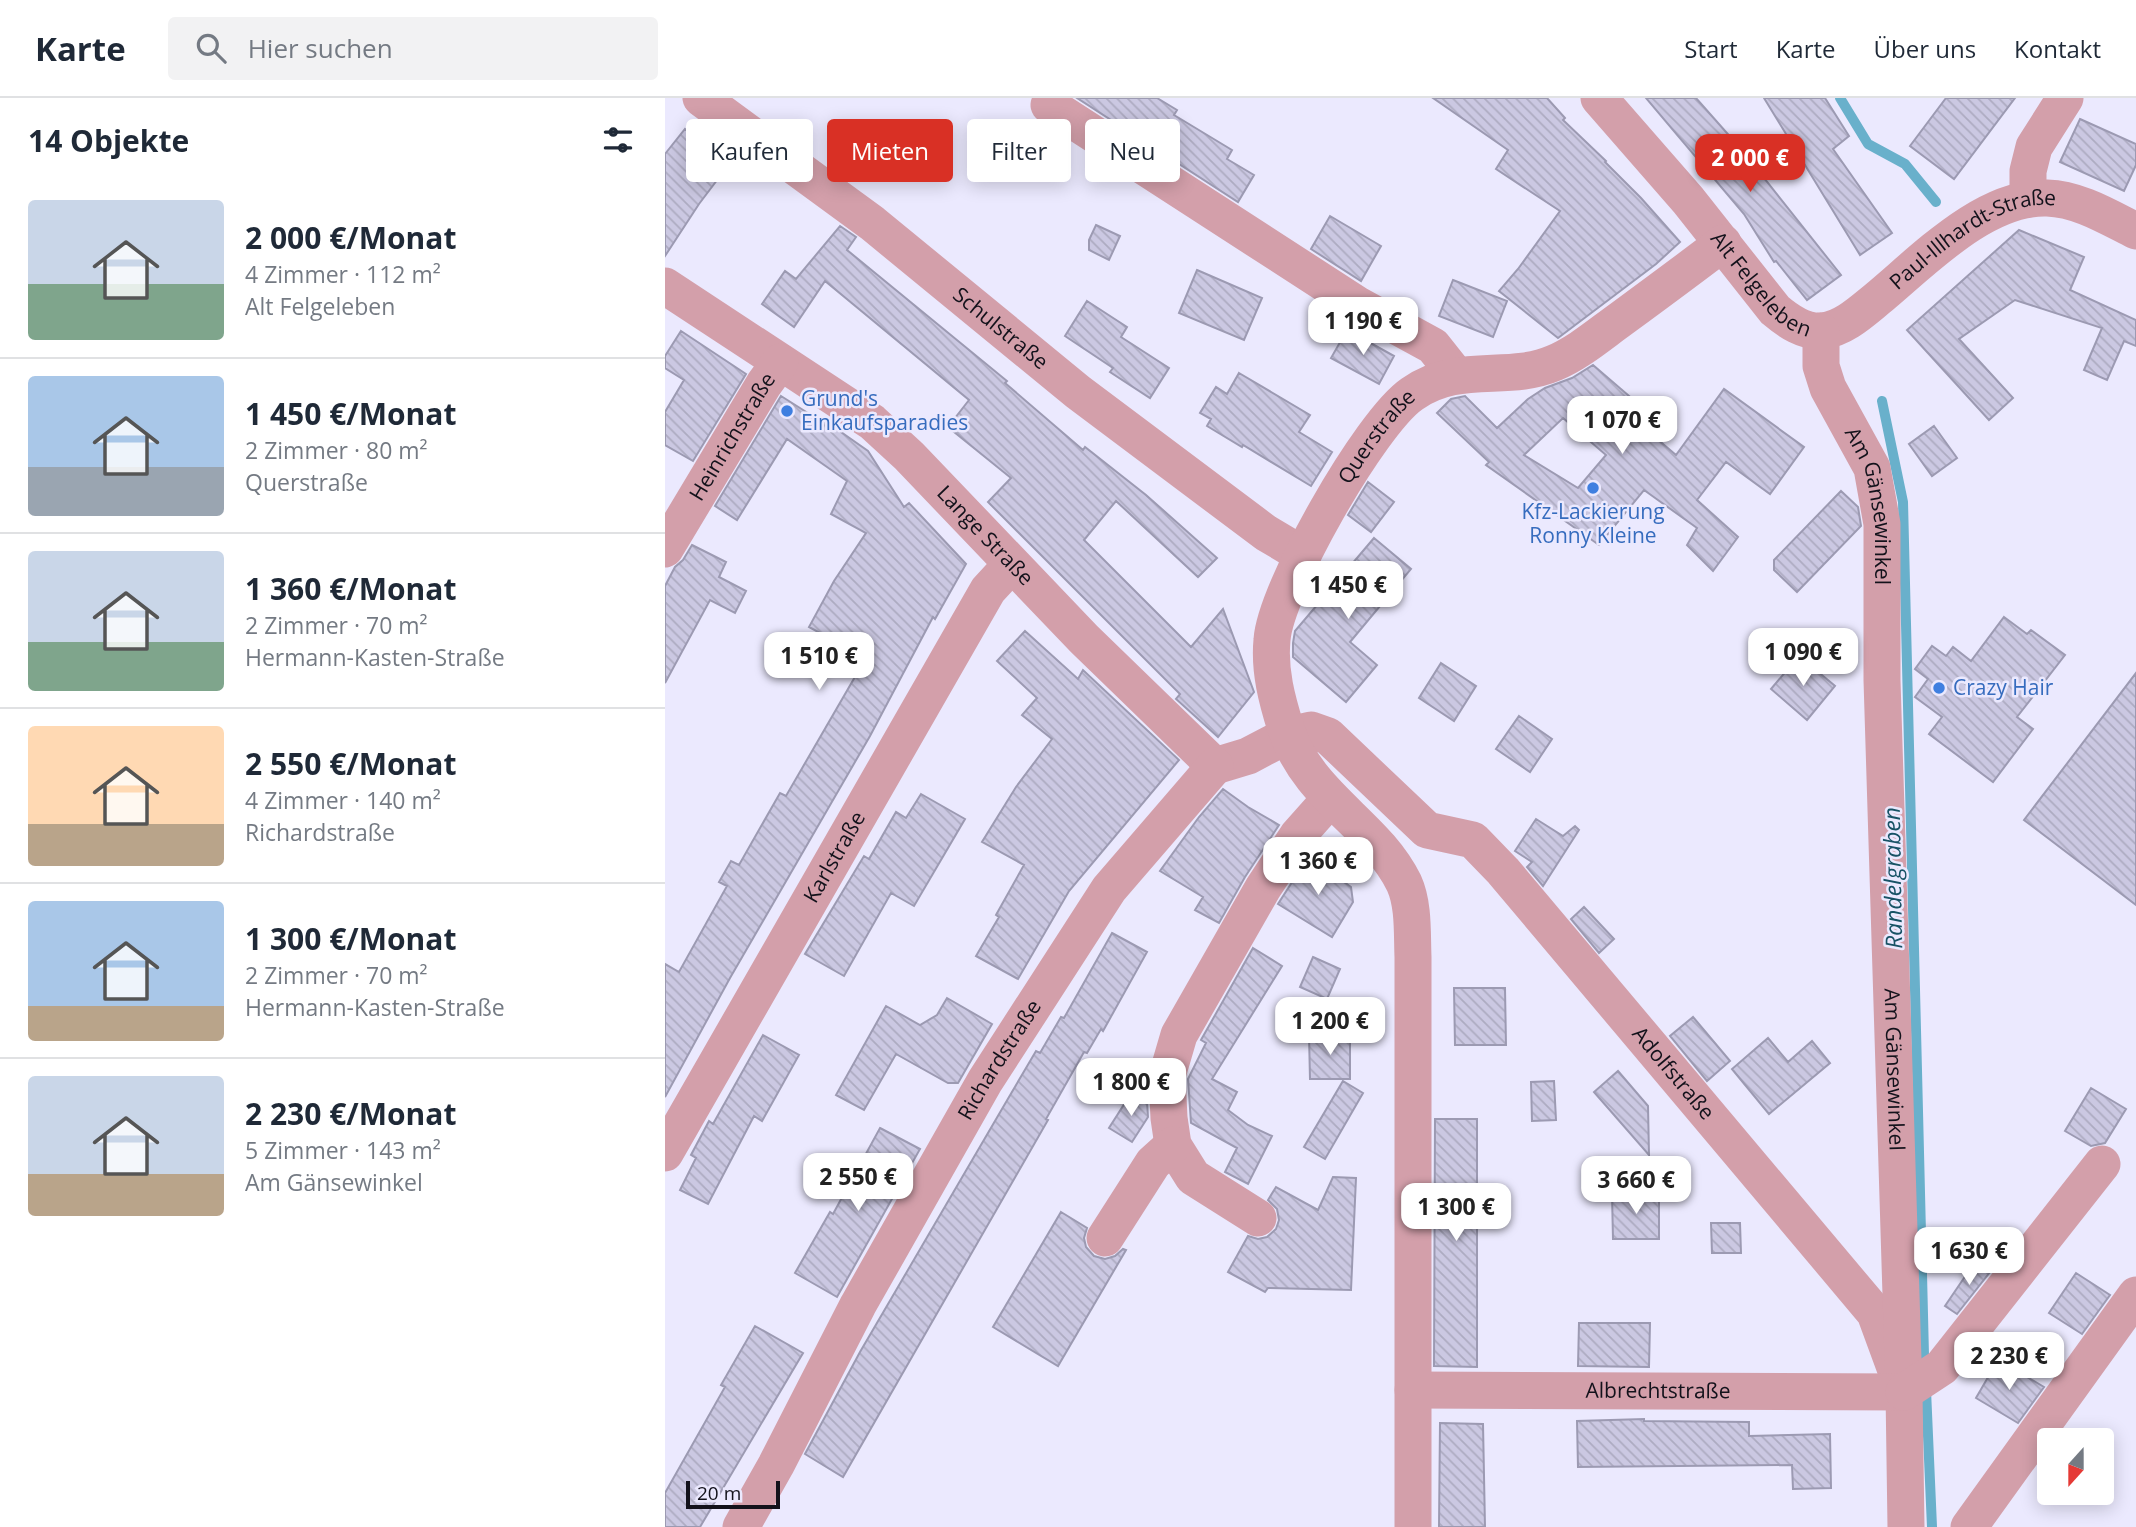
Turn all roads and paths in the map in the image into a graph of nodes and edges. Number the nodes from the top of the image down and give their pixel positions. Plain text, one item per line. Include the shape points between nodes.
1 (701, 98) edge
2 (1599, 98) edge
3 (2065, 98) edge
4 (1049, 106) dead end
5 (2028, 199) junction
6 (2136, 231) edge
7 (1723, 243) junction
8 (665, 286) edge
9 (1821, 331) junction
10 (780, 362) junction
11 (1456, 375) junction
12 (665, 549) edge
13 (1303, 555) junction
14 (1011, 565) junction
15 (1288, 735) junction
16 (1215, 766) junction
17 (1330, 800) junction
18 (1427, 830) junction
19 (1391, 862) junction
20 (1173, 1145) junction
21 (665, 1153) edge
22 (2102, 1164) dead end
23 (1258, 1218) dead end
24 (1105, 1238) dead end
25 (2136, 1295) edge
26 (1413, 1390) junction
27 (1904, 1392) junction
28 (741, 1527) edge
29 (1413, 1527) edge
30 (1906, 1527) edge
31 (1969, 1527) edge

1 - 13 street, Schulstraße via 872,223 1078,392 1266,533
2 - 7 street, Alt Felgeleben
3 - 5 street via 2034,147
4 - 11 street via 1358,305 1433,346
5 - 6 street, Paul-Illhardt-Straße via 2066,200
5 - 9 street, Paul-Illhardt-Straße via 1985,215 1846,323
7 - 9 street, Alt Felgeleben via 1775,310 1798,326
7 - 11 street, Querstraße via 1554,363 1527,371
8 - 10 street, Lange Straße
9 - 27 street, Am Gänsewinkel via 1821,366 1828,388 1872,468 1882,524 1882,680
10 - 12 street, Heinrichstraße
10 - 14 street, Lange Straße via 872,422
11 - 13 street, Querstraße via 1410,395 1382,425
13 - 15 street, Querstraße via 1272,638 1272,673
14 - 16 street, Lange Straße
14 - 21 street, Karlstraße via 988,590
15 - 16 street via 1248,756
15 - 17 street, Querstraße
15 - 18 street via 1311,730 1328,736
16 - 28 street, Richardstraße via 1109,890 985,1080 858,1305
17 - 19 street, Querstraße
17 - 20 street via 1298,835 1262,888 1179,1035 1167,1076
18 - 19 street
18 - 27 street, Adolfstraße via 1473,840 1503,871 1875,1313
19 - 26 street, Querstraße via 1405,885 1413,957
20 - 23 street via 1193,1177
20 - 24 street via 1153,1163
22 - 27 street via 1942,1367
25 - 31 street
26 - 27 street, Albrechtstraße
26 - 29 street, Querstraße
27 - 30 street, Am Gänsewinkel

